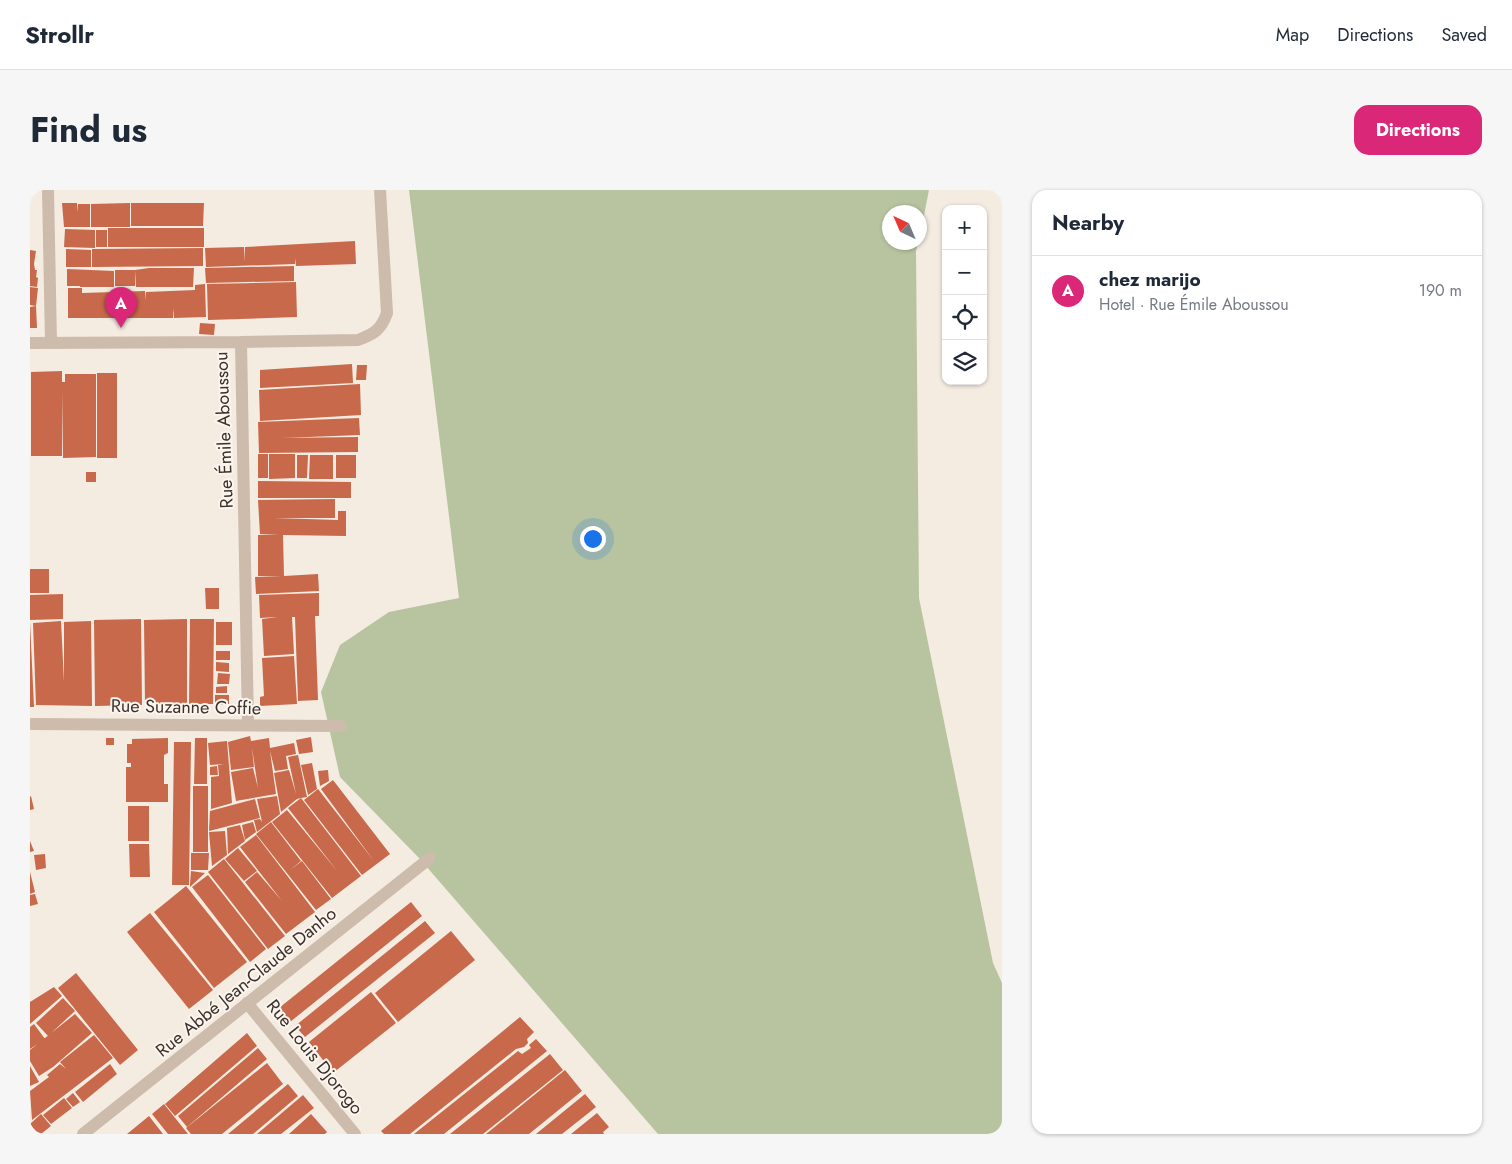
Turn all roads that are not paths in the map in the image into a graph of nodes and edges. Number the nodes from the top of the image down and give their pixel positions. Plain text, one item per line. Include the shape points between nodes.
1 (48, 190) edge
2 (380, 190) edge
3 (51, 342) junction
4 (241, 342) junction
5 (30, 343) edge
6 (30, 724) edge
7 (248, 725) junction
8 (341, 726) dead end
9 (430, 858) dead end
10 (247, 1003) junction
11 (83, 1134) edge
12 (355, 1134) edge

1 - 3 street
2 - 4 street via 387,313 382,327 373,335 358,340
3 - 4 street, Rue Émile Aboussou
3 - 5 street, Rue Émile Aboussou
4 - 7 street, Rue Émile Aboussou
6 - 7 street, Rue Suzanne Coffie
7 - 8 street, Rue Suzanne Coffie
9 - 10 street, Rue Abbé Jean-Claude Danho
10 - 11 street, Rue Abbé Jean-Claude Danho
10 - 12 street, Rue Louis Djorogo

